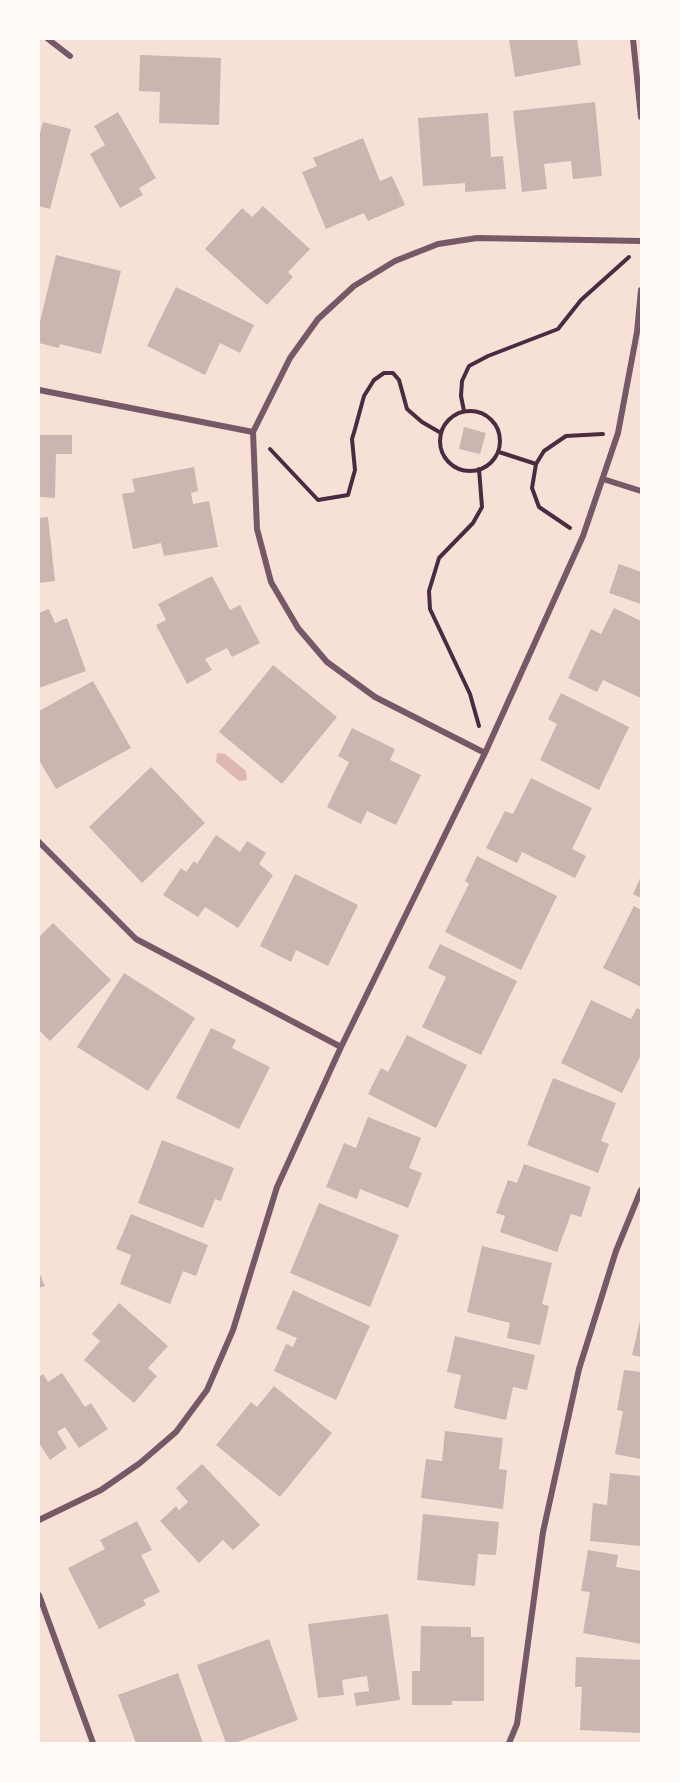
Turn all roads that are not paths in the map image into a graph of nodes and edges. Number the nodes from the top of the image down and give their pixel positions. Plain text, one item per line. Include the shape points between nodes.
1 (48, 39) edge
2 (633, 39) edge
3 (70, 56) dead end
4 (641, 117) edge
5 (641, 241) edge
6 (641, 290) edge
7 (39, 390) edge
8 (253, 432) junction
9 (603, 479) junction
10 (641, 491) edge
11 (485, 753) junction
12 (39, 842) edge
13 (342, 1047) junction
14 (641, 1190) edge
15 (39, 1520) edge
16 (39, 1595) edge
17 (93, 1743) edge
18 (509, 1743) edge

1 - 3 street
2 - 4 street
5 - 8 street via 477,238 438,244 395,261 354,286 318,319 290,358
6 - 9 street via 638,332 618,433
7 - 8 street
8 - 11 street via 257,529 271,582 298,628 327,662 375,697
9 - 10 street
9 - 11 street via 583,536
11 - 13 street
12 - 13 street via 136,939
13 - 15 street via 277,1187 233,1330 207,1390 176,1432 140,1463 100,1490
14 - 18 street via 616,1251 579,1370 543,1532 517,1724
16 - 17 street

